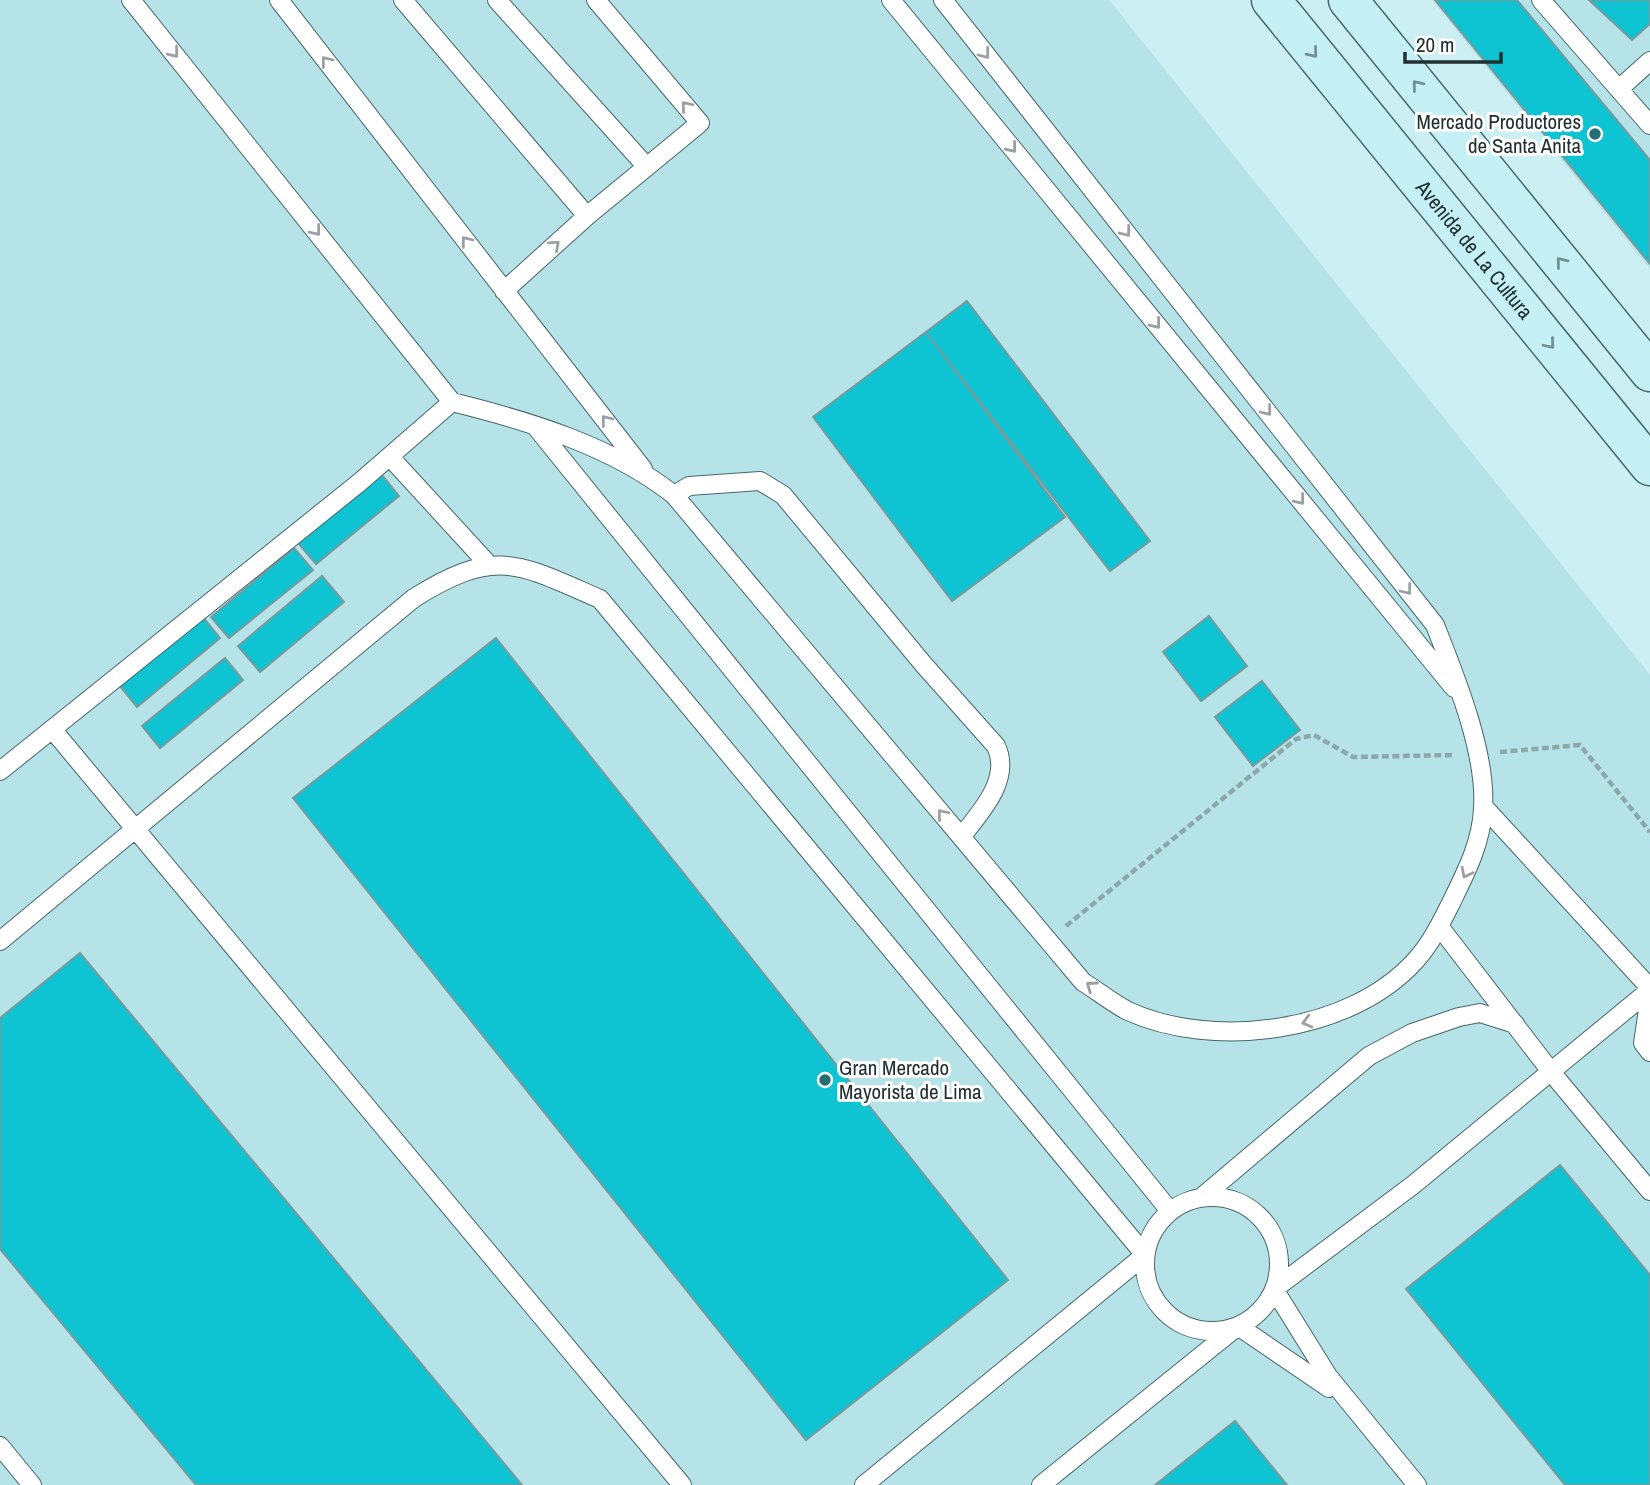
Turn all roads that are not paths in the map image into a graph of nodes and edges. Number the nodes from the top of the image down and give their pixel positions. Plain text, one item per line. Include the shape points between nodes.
1 (131, 0) edge
2 (279, 0) edge
3 (403, 0) edge
4 (497, 0) edge
5 (596, 0) edge
6 (891, 0) edge
7 (943, 0) edge
8 (1271, 0) edge
9 (1348, 0) edge
10 (1541, 0) edge
11 (1650, 61) edge
12 (1620, 88) junction
13 (1650, 125) edge
14 (646, 166) junction
15 (587, 216) junction
16 (504, 291) junction
17 (1650, 372) edge
18 (452, 402) junction
19 (536, 427) junction
20 (390, 457) junction
21 (1650, 466) edge
22 (648, 474) junction
23 (674, 495) junction
24 (489, 565) junction
25 (1465, 701) junction
26 (52, 729) junction
27 (0, 771) edge
28 (1484, 807) junction
29 (136, 830) junction
30 (961, 836) junction
31 (1439, 926) junction
32 (0, 941) edge
33 (1650, 989) edge
34 (1650, 996) edge
35 (1515, 1024) junction
36 (1650, 1052) edge
37 (1552, 1073) junction
38 (1650, 1191) edge
39 (1202, 1197) junction
40 (1170, 1211) junction
41 (1144, 1255) junction
42 (1274, 1289) junction
43 (1238, 1326) junction
44 (1348, 1403) junction
45 (0, 1446) edge
46 (32, 1485) edge
47 (682, 1485) edge
48 (864, 1485) edge
49 (1041, 1485) edge
50 (1417, 1485) edge

1 -> 18 lane
16 -> 2 lane
3 - 15 lane
4 - 14 lane
14 -> 5 lane via 700,123
6 -> 25 lane
7 -> 25 lane via 1435,625
8 -> 21 main road, Avenida de La Cultura
17 -> 9 main road
10 - 12 lane
11 - 12 lane
12 - 13 lane
14 - 15 lane
16 -> 15 lane
22 -> 16 lane
18 - 19 lane
18 - 20 lane
19 - 22 lane
19 - 40 lane
20 - 24 lane
20 - 26 lane
22 - 23 lane
30 -> 23 lane
23 - 30 lane via 689,486 760,481 783,495 996,746 1001,755 991,799
24 - 29 lane via 452,574 414,598
24 - 41 lane via 526,567 600,599
25 - 28 lane
26 - 27 lane
26 - 29 lane
28 -> 31 lane via 1475,855
28 - 33 lane
29 - 32 lane
29 - 47 lane
31 -> 30 lane via 1415,961 1381,991 1329,1015 1279,1029 1184,1027 1128,1010 1083,982
31 - 35 lane
33 - 37 lane
34 - 36 lane via 1643,1043
35 - 37 lane
35 - 39 lane via 1480,1013 1459,1017 1412,1033 1369,1056
37 - 38 lane
37 - 42 lane
39 - 40 lane
39 - 42 lane via 1234,1200 1260,1216 1276,1243 1279,1274
40 - 41 lane via 1158,1223
41 - 43 lane via 1149,1290 1171,1318 1203,1331
41 - 48 lane
42 - 43 lane via 1260,1311
42 - 44 lane via 1308,1348
43 - 44 lane
43 - 49 lane
44 - 50 lane
45 - 46 lane

